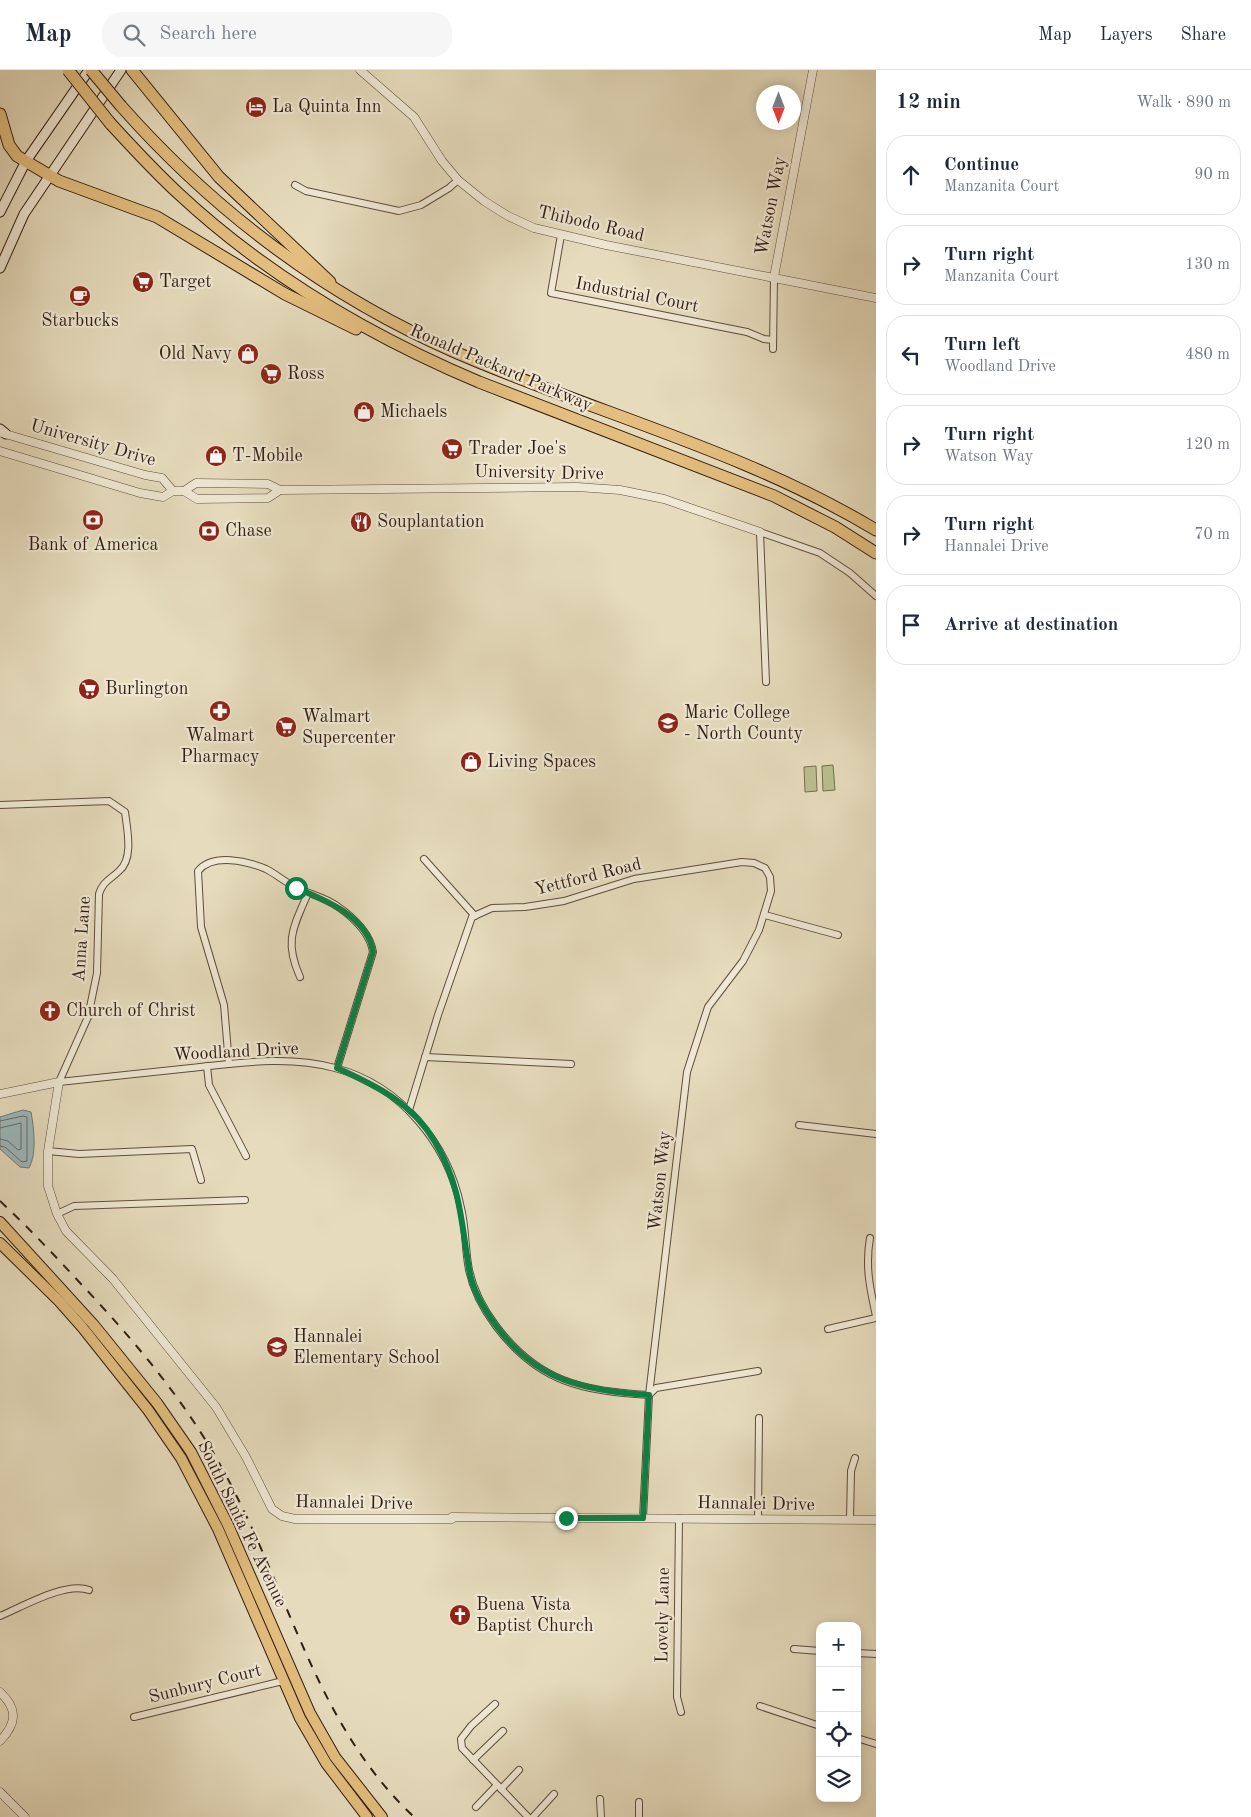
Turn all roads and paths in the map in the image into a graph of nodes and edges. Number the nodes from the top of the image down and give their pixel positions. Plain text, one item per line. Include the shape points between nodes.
1 (68, 70) edge
2 (90, 70) edge
3 (121, 70) edge
4 (132, 70) edge
5 (360, 70) edge
6 (813, 70) edge
7 (0, 114) edge
8 (26, 161) junction
9 (50, 175) junction
10 (458, 180) junction
11 (295, 185) dead end
12 (0, 212) edge
13 (561, 235) junction
14 (0, 268) edge
15 (774, 277) junction
16 (338, 290) junction
17 (876, 298) edge
18 (773, 340) junction
19 (774, 349) dead end
20 (424, 358) junction
21 (2, 432) edge
22 (0, 451) edge
23 (280, 490) junction
24 (173, 491) junction
25 (184, 491) junction
26 (876, 530) edge
27 (760, 532) junction
28 (876, 553) edge
29 (876, 596) edge
30 (766, 682) dead end
31 (0, 805) edge
32 (424, 859) dead end
33 (765, 868) joint
34 (308, 893) junction
35 (765, 915) junction
36 (475, 916) junction
37 (838, 935) dead end
38 (300, 978) dead end
39 (425, 1057) junction
40 (230, 1064) junction
41 (571, 1064) dead end
42 (207, 1066) junction
43 (337, 1068) junction
44 (59, 1082) junction
45 (4, 1094) edge
46 (0, 1100) edge
47 (409, 1110) junction
48 (799, 1126) dead end
49 (876, 1134) edge
50 (48, 1151) junction
51 (246, 1156) dead end
52 (201, 1180) dead end
53 (244, 1200) dead end
54 (57, 1214) junction
55 (0, 1222) edge
56 (0, 1232) edge
57 (870, 1238) dead end
58 (0, 1242) edge
59 (19, 1243) junction
60 (876, 1317) edge
61 (828, 1329) dead end
62 (758, 1370) dead end
63 (649, 1395) junction
64 (759, 1418) dead end
65 (855, 1458) dead end
66 (643, 1518) junction
67 (679, 1518) junction
68 (758, 1519) junction
69 (850, 1520) junction
70 (876, 1520) edge
71 (90, 1590) dead end
72 (0, 1616) edge
73 (794, 1649) dead end
74 (816, 1651) edge
75 (861, 1653) edge
76 (876, 1654) edge
77 (283, 1681) junction
78 (0, 1692) edge
79 (495, 1704) dead end
80 (760, 1706) dead end
81 (681, 1712) dead end
82 (134, 1717) dead end
83 (816, 1725) edge
84 (503, 1731) dead end
85 (861, 1739) edge
86 (0, 1741) edge
87 (876, 1744) edge
88 (473, 1760) junction
89 (519, 1770) dead end
90 (499, 1787) junction
91 (0, 1792) edge
92 (554, 1794) dead end
93 (600, 1799) dead end
94 (639, 1802) dead end
95 (476, 1807) dead end
96 (524, 1816) edge
97 (25, 1817) edge
98 (367, 1817) edge
99 (382, 1817) edge
100 (534, 1817) edge
101 (601, 1817) edge
102 (639, 1817) edge

1 - 20 highway, Ronald Packard Parkway, bridge via 110,122 178,194 248,251 327,306
2 - 8 main road
2 - 16 highway, Ronald Packard Parkway, bridge via 178,167 237,219
3 - 9 main road
4 - 16 highway via 219,177
5 - 10 street, Thibodo Road via 414,117
6 - 15 street, Watson Way
7 - 8 highway via 9,145 17,156
8 - 9 highway
8 - 12 main road
9 - 14 main road via 24,214
9 - 20 highway via 58,181 157,217 301,303
10 - 11 street via 421,205 399,211 306,191
10 - 13 street, Thibodo Road via 508,216 534,228
13 - 15 street, Thibodo Road
13 - 18 street, Industrial Court via 551,293
15 - 17 street, Thibodo Road
15 - 18 street, Watson Way
16 - 26 highway, Ronald Packard Parkway via 399,326 463,355 774,476
18 - 19 street, Watson Way
20 - 28 highway, Ronald Packard Parkway via 774,496 835,527
21 - 24 street, University Drive via 162,478
22 - 24 street, University Drive via 140,493 163,497
23 - 25 street, University Drive via 268,484 196,483
23 - 25 street, University Drive via 268,498 197,499
23 - 27 street, University Drive via 570,487 620,490 664,499
24 - 25 street, University Drive
27 - 29 street, University Drive via 827,558
27 - 30 street
31 - 44 street, Anna Lane via 109,801 125,812 128,840 125,861 120,871 102,885 99,894 97,973 88,1017
32 - 36 street
33 - 35 street, Watson Way via 770,877 770,891
33 - 36 street, Yettford Road via 742,862 634,879 564,901 492,908
34 - 38 street via 291,938 292,959
34 - 40 street via 245,862 210,862 198,871 201,927 224,1005
34 - 43 street via 336,906 371,940 373,952
35 - 37 street
35 - 63 street, Watson Way via 743,961 708,1007 687,1072
36 - 39 street via 464,935
39 - 41 street
39 - 47 street
40 - 42 street, Woodland Drive
40 - 43 street, Woodland Drive via 306,1062
42 - 44 street, Woodland Drive
42 - 51 street via 209,1085
43 - 47 street, Woodland Drive via 378,1086
44 - 45 street, Woodland Drive
44 - 50 street, Hannalei Drive
45 - 46 street, Woodland Drive
47 - 63 street, Woodland Drive via 435,1141 450,1169 461,1207 472,1280 487,1314 508,1342 526,1360 558,1378 586,1388
48 - 49 street
50 - 52 street via 79,1154 192,1149
50 - 54 street, Hannalei Drive via 48,1186
53 - 54 street via 74,1206
54 - 66 street, Hannalei Drive via 66,1231 113,1279 216,1408 272,1508 282,1516 308,1520
55 - 59 main road, South Santa Fe Avenue
56 - 59 main road
57 - 60 street via 868,1284
58 - 77 main road, South Santa Fe Avenue via 85,1331 182,1458 217,1528
59 - 99 main road, South Santa Fe Avenue via 94,1324 191,1452 228,1524 310,1713 335,1757
60 - 61 street
62 - 63 street via 656,1388
63 - 66 street, Watson Way
64 - 68 street
65 - 69 street via 851,1471
66 - 67 street, Hannalei Drive
67 - 68 street, Hannalei Drive
67 - 81 street, Lovely Lane via 677,1697
68 - 69 street, Hannalei Drive
69 - 70 street, Hannalei Drive
71 - 72 street via 69,1588
73 - 74 street
75 - 76 street
77 - 82 street, Sunbury Court
77 - 98 main road, South Santa Fe Avenue via 316,1746
78 - 86 street via 12,1707 13,1724
79 - 88 street via 461,1739 462,1748
80 - 83 street
84 - 88 street
85 - 87 street
88 - 90 street
89 - 90 street
90 - 95 street
90 - 96 street
91 - 97 street
92 - 100 street
93 - 101 street
94 - 102 street

